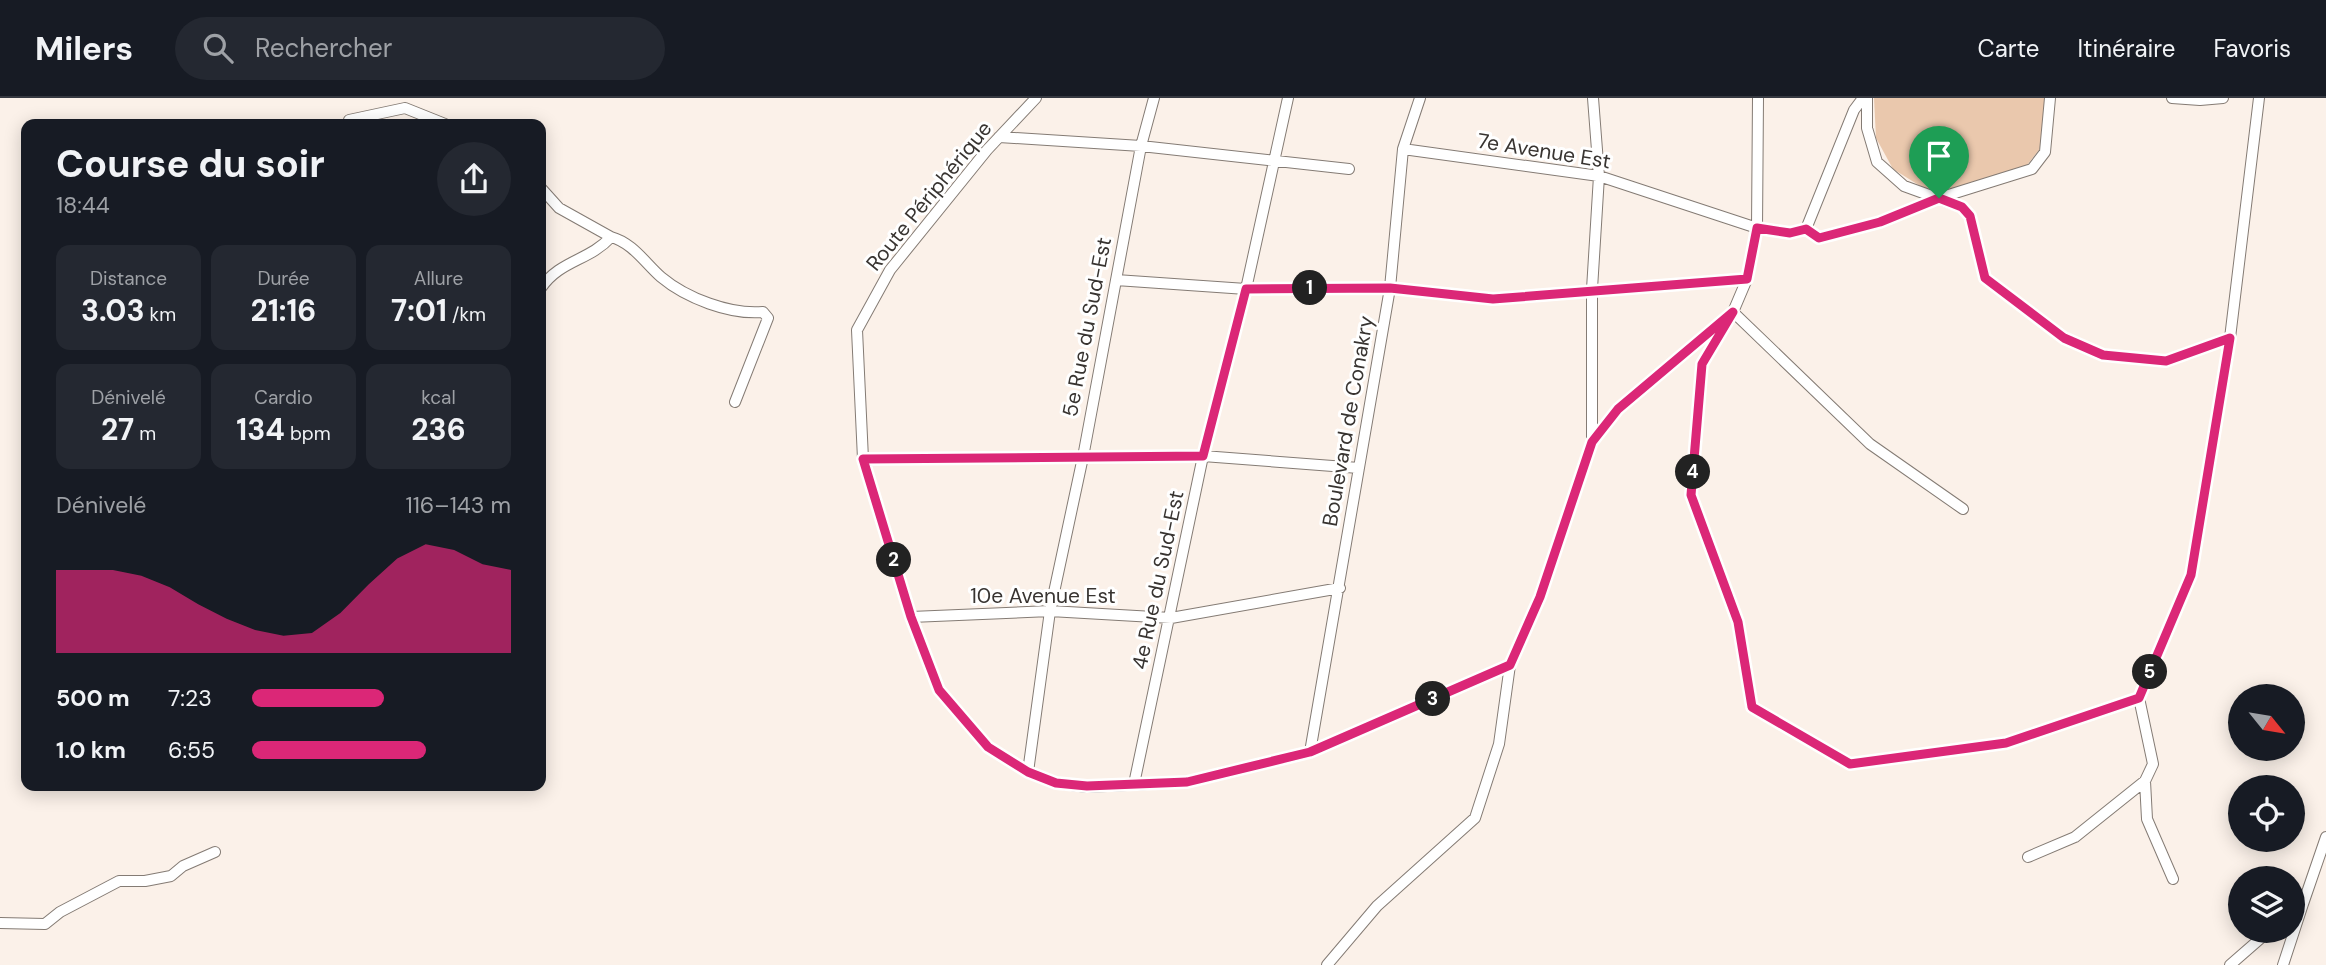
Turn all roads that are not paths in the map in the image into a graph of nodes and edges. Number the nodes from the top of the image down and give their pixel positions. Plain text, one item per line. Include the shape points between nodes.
1 (1036, 98) edge
2 (1154, 98) edge
3 (1288, 98) edge
4 (1420, 98) edge
5 (1593, 98) edge
6 (1758, 98) edge
7 (1865, 98) edge
8 (2050, 98) edge
9 (2172, 98) edge
10 (2223, 98) edge
11 (2259, 98) edge
12 (354, 119) edge
13 (432, 119) edge
14 (999, 137) junction
15 (1141, 146) junction
16 (1403, 149) junction
17 (1273, 162) junction
18 (1349, 169) dead end
19 (1599, 176) junction
20 (546, 194) edge
21 (1939, 198) junction
22 (1757, 228) junction
23 (1806, 229) junction
24 (611, 237) junction
25 (1747, 279) junction
26 (1116, 280) junction
27 (546, 282) edge
28 (1390, 288) junction
29 (1246, 289) junction
30 (1592, 289) junction
31 (1733, 312) junction
32 (2230, 338) junction
33 (735, 402) dead end
34 (1592, 442) junction
35 (1203, 456) junction
36 (1083, 457) junction
37 (863, 459) junction
38 (1359, 468) junction
39 (1963, 509) dead end
40 (1340, 588) junction
41 (1050, 611) junction
42 (911, 617) junction
43 (1171, 618) junction
44 (1510, 665) junction
45 (2139, 698) junction
46 (1310, 752) junction
47 (1028, 772) junction
48 (2145, 781) junction
49 (1134, 784) junction
50 (2326, 837) edge
51 (215, 852) dead end
52 (2028, 857) dead end
53 (2173, 879) dead end
54 (2305, 898) edge
55 (0, 923) edge
56 (2255, 943) edge
57 (2290, 943) edge
58 (1327, 965) edge
59 (2230, 965) edge
60 (2283, 965) edge

1 - 14 street, Route Périphérique
2 - 15 street, 5e Rue du Sud-Est
3 - 17 street, 4e Rue du Sud-Est
4 - 16 street, Boulevard de Conakry
5 - 19 street
6 - 22 street
7 - 21 street via 1867,128 1877,162 1904,186
7 - 23 street via 1854,110
8 - 21 street via 2045,152 2032,169
9 - 10 street
11 - 32 street
12 - 13 street via 405,108
14 - 15 street
14 - 37 street, Route Périphérique via 890,270 857,330
15 - 17 street
15 - 26 street, 5e Rue du Sud-Est
16 - 19 street, 7e Avenue Est
16 - 28 street, Boulevard de Conakry
17 - 18 street
17 - 29 street, 4e Rue du Sud-Est
19 - 22 street, 7e Avenue Est
19 - 30 street
20 - 24 street via 559,208
21 - 23 street, 7e Avenue Est via 1880,222 1819,238
21 - 32 street via 1962,207 1970,216 1985,278 2064,338 2103,355 2166,361
22 - 23 street, 7e Avenue Est via 1790,233
22 - 25 street
24 - 27 street via 597,251 560,267
24 - 33 street via 695,297 741,311 763,312 768,318
25 - 30 street
25 - 31 street
26 - 29 street
26 - 36 street, 5e Rue du Sud-Est
28 - 29 street
28 - 30 street via 1493,299
28 - 38 street, Boulevard de Conakry
29 - 35 street, 4e Rue du Sud-Est
30 - 34 street
31 - 34 street via 1618,409
31 - 39 street via 1870,444
31 - 45 street via 1702,364 1691,495 1738,622 1752,707 1850,764 2006,743
32 - 45 street via 2191,575
34 - 44 street via 1540,597
35 - 36 street
35 - 38 street
35 - 43 street, 4e Rue du Sud-Est
36 - 37 street
36 - 41 street, 5e Rue du Sud-Est
37 - 42 street, Route Périphérique
38 - 40 street, Boulevard de Conakry
40 - 43 street, 10e Avenue Est
40 - 46 street, Boulevard de Conakry
41 - 42 street, 10e Avenue Est
41 - 43 street, 10e Avenue Est
41 - 47 street, 5e Rue du Sud-Est
42 - 47 street, Route Périphérique via 939,690 988,747
43 - 49 street, 4e Rue du Sud-Est
44 - 46 street, Route Périphérique
44 - 58 street via 1499,744 1475,818 1377,906
45 - 48 street via 2153,764
46 - 49 street, Route Périphérique via 1187,782
47 - 49 street, Route Périphérique via 1056,783
48 - 52 street via 2075,837
48 - 53 street via 2147,819
50 - 54 street
51 - 55 street via 171,876 118,881 45,924
56 - 59 street
57 - 60 street

